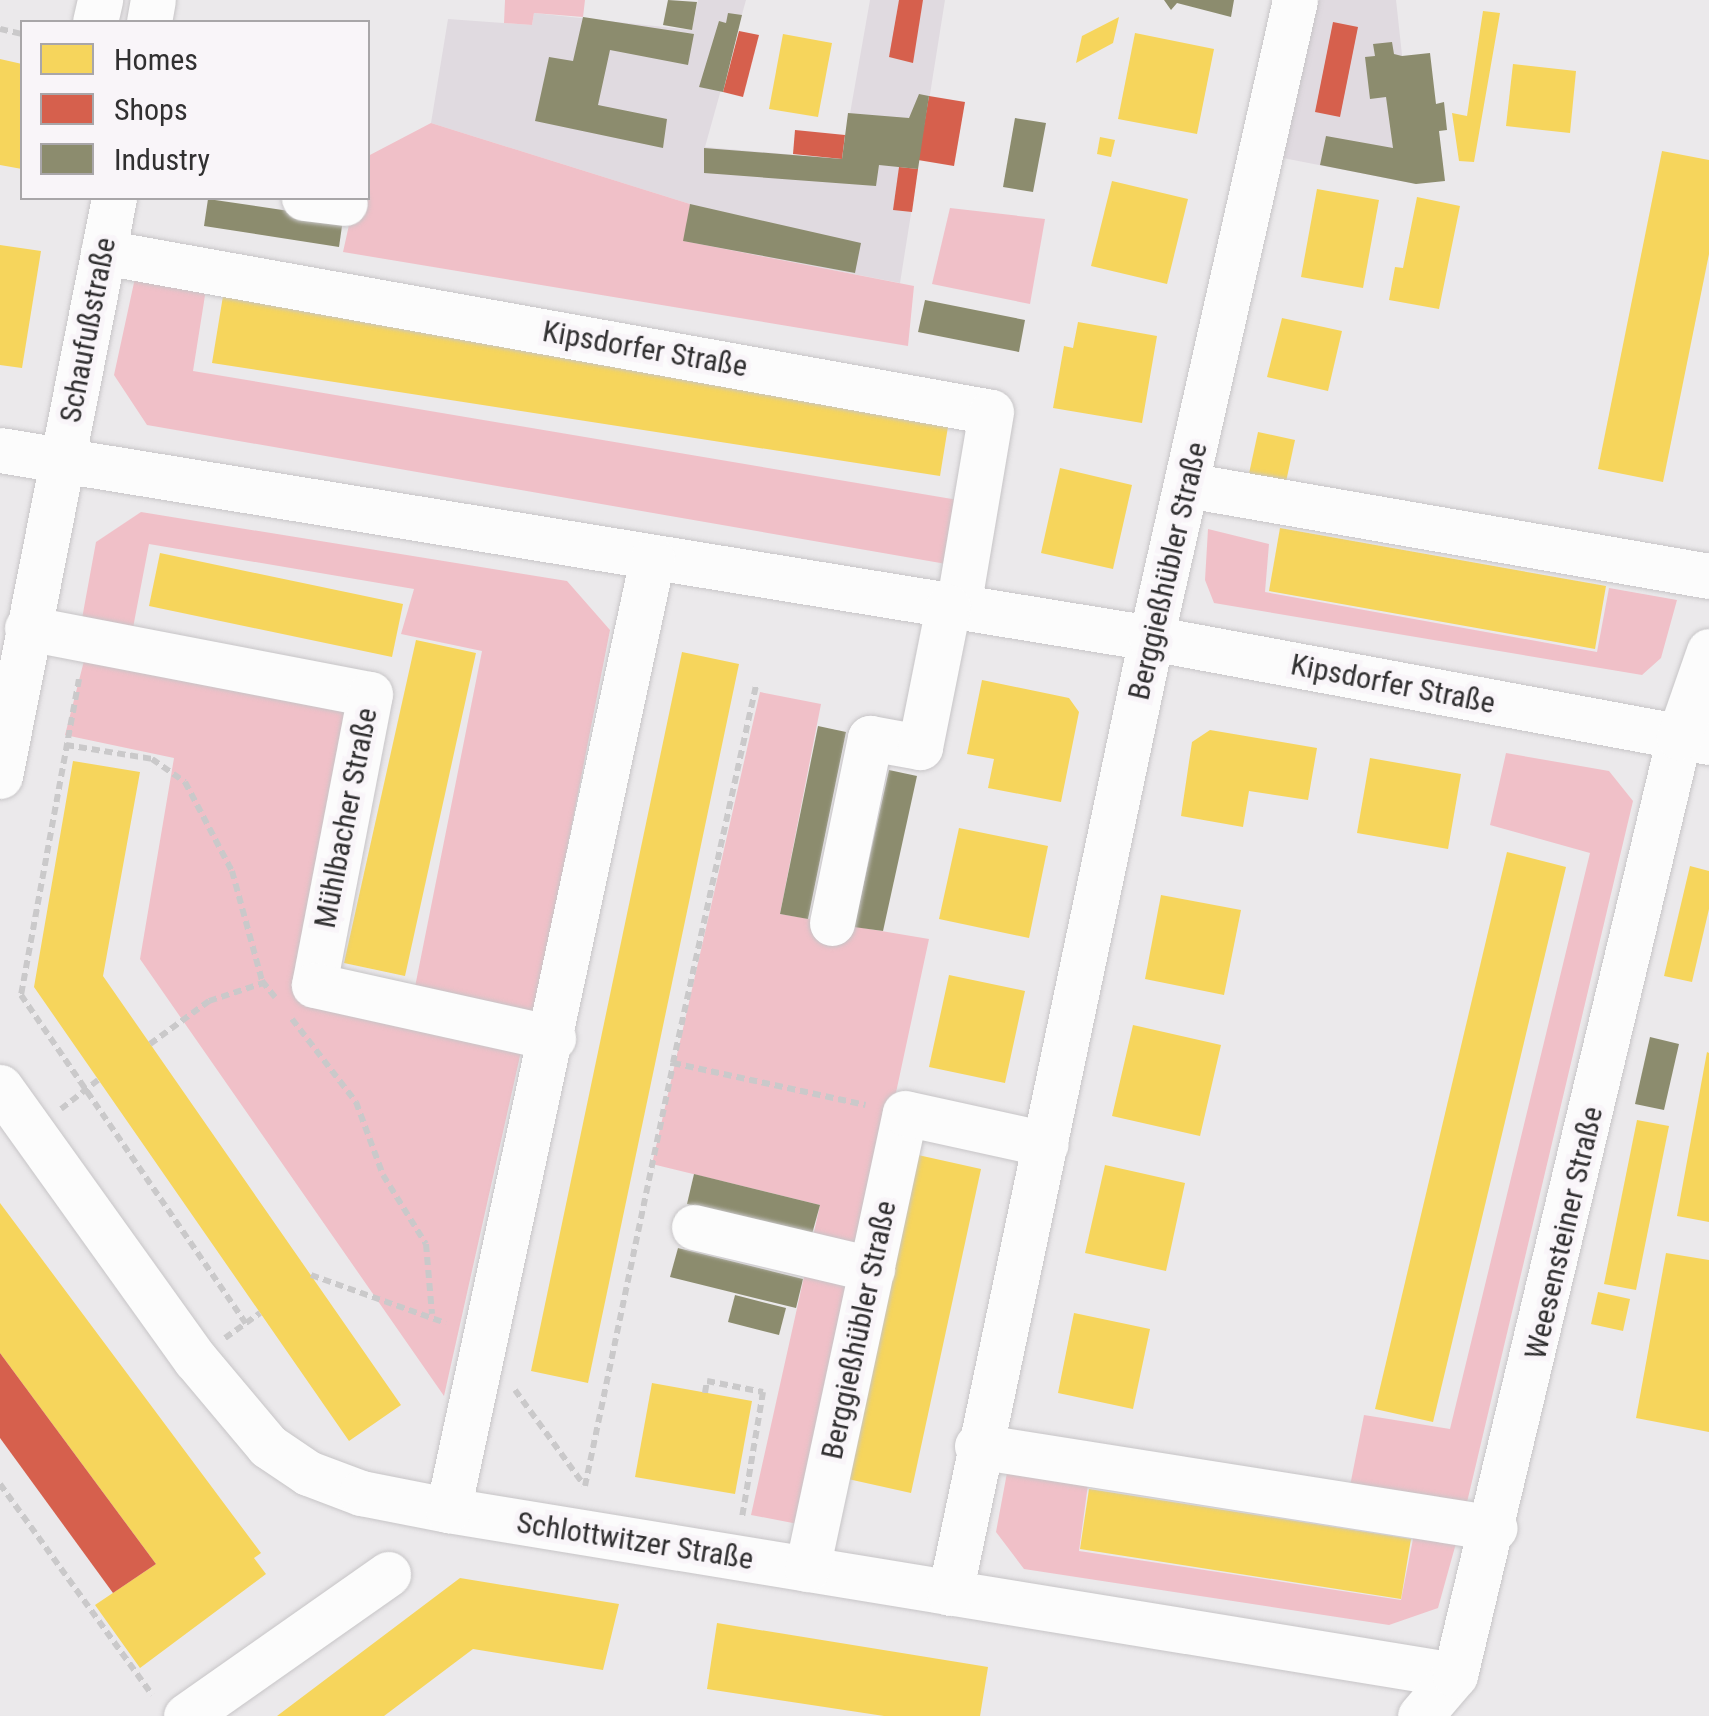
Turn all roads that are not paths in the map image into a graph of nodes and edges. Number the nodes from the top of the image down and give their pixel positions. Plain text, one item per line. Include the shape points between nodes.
1 (1295, 0) edge
2 (114, 200) edge
3 (104, 252) junction
4 (0, 450) edge
5 (61, 462) junction
6 (1187, 485) junction
7 (652, 559) junction
8 (1709, 576) edge
9 (953, 607) junction
10 (27, 628) junction
11 (1152, 638) junction
12 (1709, 652) edge
13 (1694, 740) edge
14 (0, 776) edge
15 (832, 923) dead end
16 (554, 1038) junction
17 (0, 1087) edge
18 (1046, 1144) junction
19 (694, 1227) dead end
20 (872, 1269) junction
21 (977, 1446) junction
22 (448, 1510) junction
23 (1495, 1528) junction
24 (807, 1569) junction
25 (388, 1574) dead end
26 (950, 1594) junction
27 (1456, 1674) junction
28 (171, 1708) edge
29 (1420, 1716) edge

1 - 6 street, Berggießhübler Straße
2 - 3 street, Schaufußstraße
3 - 5 street, Schaufußstraße
3 - 9 street, Kipsdorfer Straße via 991,412
4 - 5 street, Kipsdorfer Straße
5 - 7 street, Kipsdorfer Straße
5 - 10 street
6 - 8 street
6 - 11 street, Berggießhübler Straße
7 - 9 street, Kipsdorfer Straße
7 - 16 street
9 - 11 street, Kipsdorfer Straße
9 - 15 street via 920,748 870,738
10 - 14 street
10 - 16 street, Mühlbacher Straße via 370,694 314,985
11 - 13 street, Kipsdorfer Straße
11 - 18 street, Berggießhübler Straße
12 - 13 street, Weesensteiner Straße
13 - 23 street, Weesensteiner Straße
16 - 22 street
17 - 22 street, Schlottwitzer Straße via 195,1359 268,1446 308,1473 361,1493
18 - 20 street, Berggießhübler Straße via 905,1113
18 - 21 street, Berggießhübler Straße
19 - 20 street
20 - 24 street, Berggießhübler Straße
21 - 23 street
21 - 26 street, Berggießhübler Straße
22 - 24 street, Schlottwitzer Straße
23 - 27 street, Weesensteiner Straße
24 - 26 street, Schlottwitzer Straße
25 - 28 street
26 - 27 street, Schlottwitzer Straße
27 - 29 street, Weesensteiner Straße

